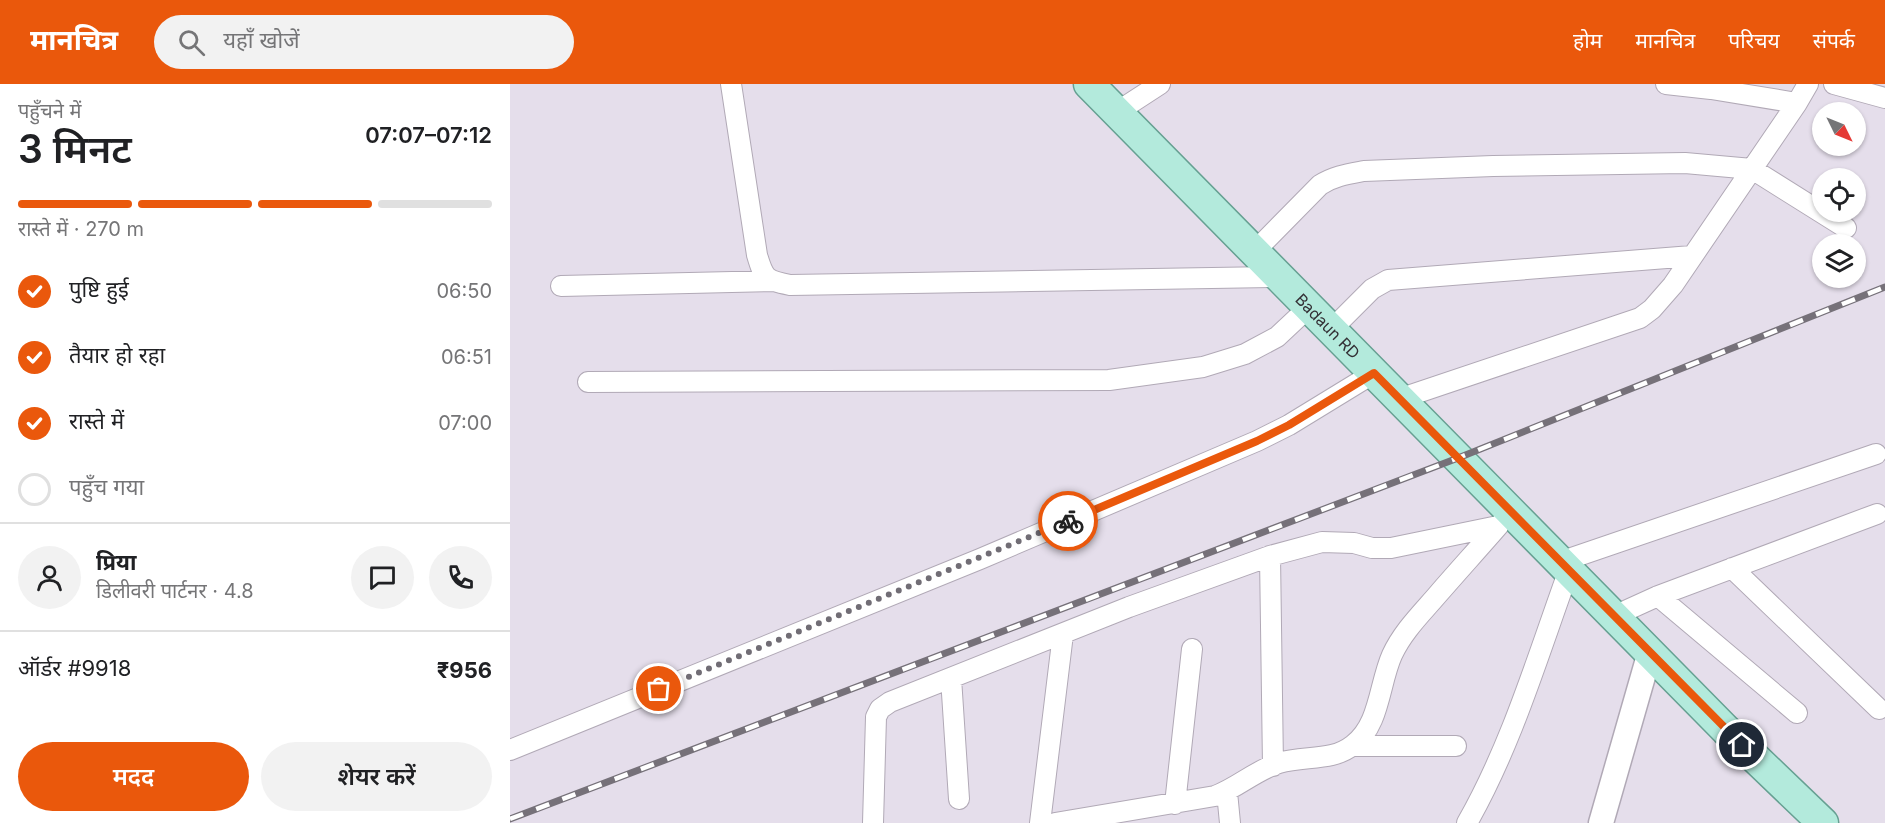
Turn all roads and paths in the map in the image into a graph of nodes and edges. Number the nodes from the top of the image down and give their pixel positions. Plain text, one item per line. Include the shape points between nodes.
1 (731, 84) edge
2 (1089, 84) edge
3 (1160, 84) edge
4 (1666, 84) edge
5 (1808, 84) edge
6 (1834, 84) edge
7 (1885, 98) edge
8 (1797, 103) junction
9 (1117, 112) junction
10 (1752, 169) junction
11 (1845, 228) dead end
12 (1254, 252) junction
13 (1692, 256) junction
14 (1280, 277) junction
15 (773, 281) junction
16 (561, 286) dead end
17 (1309, 307) junction
18 (1331, 330) junction
19 (1374, 373) junction
20 (588, 382) dead end
21 (1399, 399) junction
22 (1876, 454) dead end
23 (1877, 514) dead end
24 (1504, 519) junction
25 (1270, 556) junction
26 (1564, 566) junction
27 (1732, 568) junction
28 (1658, 596) junction
29 (1614, 616) junction
30 (1063, 634) junction
31 (1192, 649) dead end
32 (1650, 652) junction
33 (951, 678) junction
34 (1879, 709) dead end
35 (1797, 713) dead end
36 (1353, 746) junction
37 (1456, 746) dead end
38 (510, 750) edge
39 (1273, 766) junction
40 (1227, 792) junction
41 (959, 799) dead end
42 (1175, 804) junction
43 (873, 823) edge
44 (1040, 823) edge
45 (1055, 823) edge
46 (1230, 823) edge
47 (1467, 823) edge
48 (1601, 823) edge
49 (1823, 823) edge

1 - 15 street via 757,255 762,273
2 - 9 main road, Badaun RD
3 - 9 street
4 - 8 street
5 - 8 street
6 - 7 street
8 - 10 street
9 - 12 main road, Badaun RD
10 - 11 street
10 - 12 street via 1685,163 1493,166 1343,174 1320,185
10 - 13 street
12 - 14 main road, Badaun RD
13 - 18 street via 1388,280 1372,289
13 - 21 street via 1673,285 1640,318
14 - 15 street via 790,285
14 - 17 main road, Badaun RD
15 - 16 street
17 - 18 main road, Badaun RD
17 - 20 street via 1276,337 1245,354 1203,367 1108,380
18 - 19 main road, Badaun RD
19 - 21 main road, Badaun RD
19 - 38 street via 1257,441 980,559
21 - 24 main road, Badaun RD
22 - 26 street
23 - 27 street
24 - 25 street via 1391,548 1322,542
24 - 26 main road, Badaun RD
24 - 36 street via 1407,629 1393,654 1366,734
25 - 30 street
25 - 39 street
26 - 29 main road, Badaun RD
26 - 47 street via 1511,730
27 - 28 street
27 - 34 street
28 - 29 street
28 - 35 street
29 - 32 main road, Badaun RD
30 - 33 street
30 - 44 street
31 - 42 street
32 - 48 street
32 - 49 main road, Badaun RD
33 - 41 street
33 - 43 street via 880,709 876,717
36 - 37 street
36 - 39 street via 1338,755
39 - 40 street
40 - 42 street
40 - 46 street
42 - 45 street

